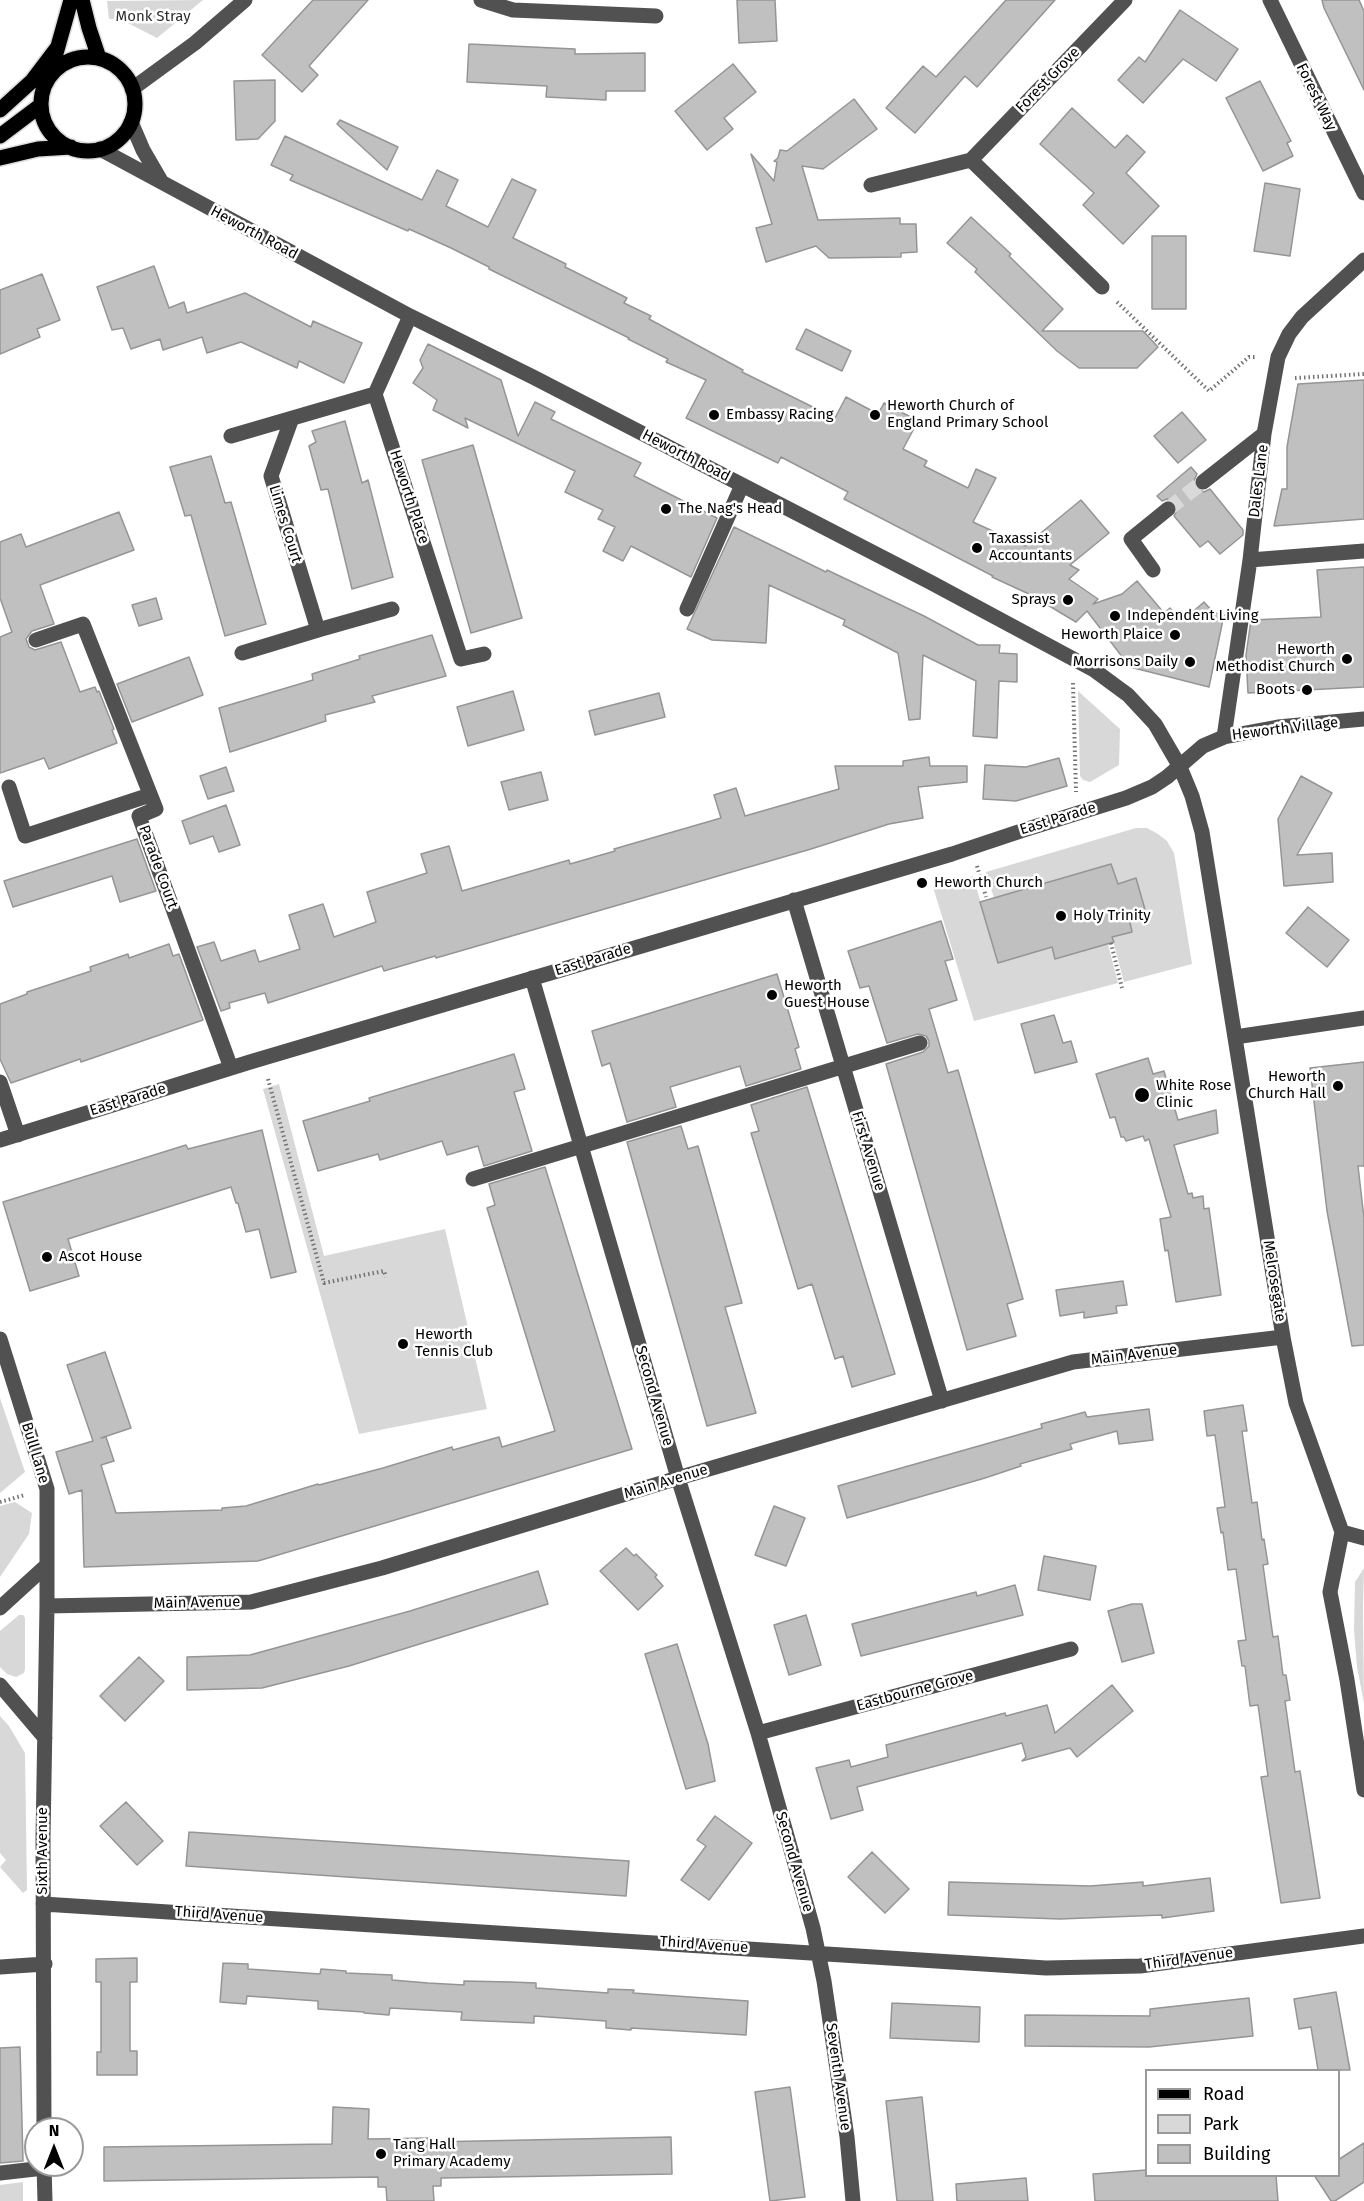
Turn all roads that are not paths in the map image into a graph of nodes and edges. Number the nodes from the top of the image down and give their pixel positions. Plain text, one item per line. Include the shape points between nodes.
1 (71, 0) edge
2 (82, 0) edge
3 (245, 0) edge
4 (481, 0) edge
5 (1125, 0) edge
6 (1270, 0) edge
7 (656, 16) dead end
8 (57, 48) junction
9 (99, 58) junction
10 (49, 77) junction
11 (132, 89) junction
12 (41, 105) junction
13 (0, 110) edge
14 (131, 122) junction
15 (0, 136) edge
16 (70, 147) junction
17 (100, 149) junction
18 (0, 158) edge
19 (971, 160) junction
20 (161, 182) junction
21 (872, 185) dead end
22 (1364, 193) edge
23 (1364, 260) edge
24 (1102, 287) road end
25 (410, 316) junction
26 (375, 394) junction
27 (292, 418) junction
28 (1264, 434) junction
29 (231, 436) dead end
30 (1203, 482) tunnel mouth
31 (742, 485) junction
32 (1168, 509) tunnel mouth
33 (1364, 551) edge
34 (1250, 560) junction
35 (1154, 570) dead end
36 (392, 609) dead end
37 (687, 609) dead end
38 (318, 630) junction
39 (36, 640) dead end
40 (242, 653) dead end
41 (484, 654) dead end
42 (1364, 719) edge
43 (1224, 736) junction
44 (1180, 767) junction
45 (9, 787) dead end
46 (150, 795) junction
47 (794, 900) junction
48 (532, 978) junction
49 (1364, 1018) edge
50 (1235, 1037) junction
51 (920, 1043) dead end
52 (843, 1066) junction
53 (231, 1068) junction
54 (0, 1082) edge
55 (18, 1135) junction
56 (0, 1140) edge
57 (581, 1146) junction
58 (472, 1179) dead end
59 (1283, 1337) junction
60 (0, 1339) edge
61 (942, 1401) junction
62 (678, 1478) junction
63 (1342, 1532) junction
64 (1364, 1538) edge
65 (47, 1565) junction
66 (47, 1606) junction
67 (0, 1608) edge
68 (1071, 1649) dead end
69 (0, 1685) edge
70 (758, 1733) junction
71 (45, 1738) junction
72 (1364, 1790) edge
73 (43, 1904) junction
74 (1364, 1936) edge
75 (818, 1953) junction
76 (45, 1964) junction
77 (0, 1967) edge
78 (44, 2117) edge
79 (24, 2169) edge
80 (0, 2173) edge
81 (44, 2177) edge
82 (45, 2201) edge
83 (853, 2201) edge

1 - 8 main road
2 - 9 main road
3 - 11 street
4 - 7 street via 513,10
5 - 19 street, Forest Grove
6 - 22 street, Forest Way
8 - 10 main road
8 - 13 main road via 32,81
9 - 10 main road via 71,60
9 - 11 main road via 120,69
10 - 12 main road
11 - 14 main road
12 - 15 main road
12 - 16 main road via 49,131
14 - 17 main road via 118,139
14 - 20 street
16 - 17 main road
16 - 18 main road
17 - 20 street, Heworth Road
19 - 21 street
19 - 24 street
20 - 25 street, Heworth Road
23 - 28 street, Dales Lane via 1289,334 1278,357
25 - 26 street
25 - 31 street, Heworth Road
26 - 27 street
26 - 41 street, Heworth Place via 461,659
27 - 29 street
27 - 38 street, Limes Court via 271,476
28 - 30 street
28 - 34 street, Dales Lane
31 - 37 street
31 - 44 street, Heworth Road via 1094,670 1133,700 1155,724
32 - 35 street via 1131,539
33 - 34 street
34 - 43 street, Dales Lane
36 - 38 street
38 - 40 street
39 - 46 street via 82,624
42 - 43 street, Heworth Village
43 - 44 street, Heworth Village via 1203,746
44 - 47 street, East Parade via 1152,787 1126,798
44 - 50 street, Melrosegate via 1202,832
45 - 46 street via 26,836
46 - 53 street, Parade Court via 156,809 139,816
47 - 48 street, East Parade
47 - 52 street, First Avenue
48 - 53 street, East Parade
48 - 57 street, Second Avenue
49 - 50 street
50 - 59 street, Melrosegate
51 - 52 street
52 - 57 street
52 - 61 street, First Avenue
53 - 55 street, East Parade
54 - 55 street
55 - 56 street, East Parade
57 - 58 street
57 - 62 street, Second Avenue
59 - 61 street, Main Avenue via 1074,1362
59 - 63 street, Melrosegate via 1296,1403
60 - 65 street, Bull Lane via 47,1489
61 - 62 street, Main Avenue
62 - 66 street, Main Avenue via 382,1568 251,1602
62 - 70 street, Second Avenue
63 - 64 street
63 - 72 street via 1330,1592
65 - 66 street, Bull Lane
65 - 67 street
66 - 71 street, Sixth Avenue
68 - 70 street, Eastbourne Grove
69 - 71 street
70 - 75 street, Second Avenue
71 - 73 street, Sixth Avenue
73 - 75 street, Third Avenue
73 - 76 street, Sixth Avenue
74 - 75 street, Third Avenue via 1140,1966 1046,1968
75 - 83 street, Seventh Avenue via 847,2137
76 - 77 street
76 - 78 street, Sixth Avenue
79 - 80 street
81 - 82 street

